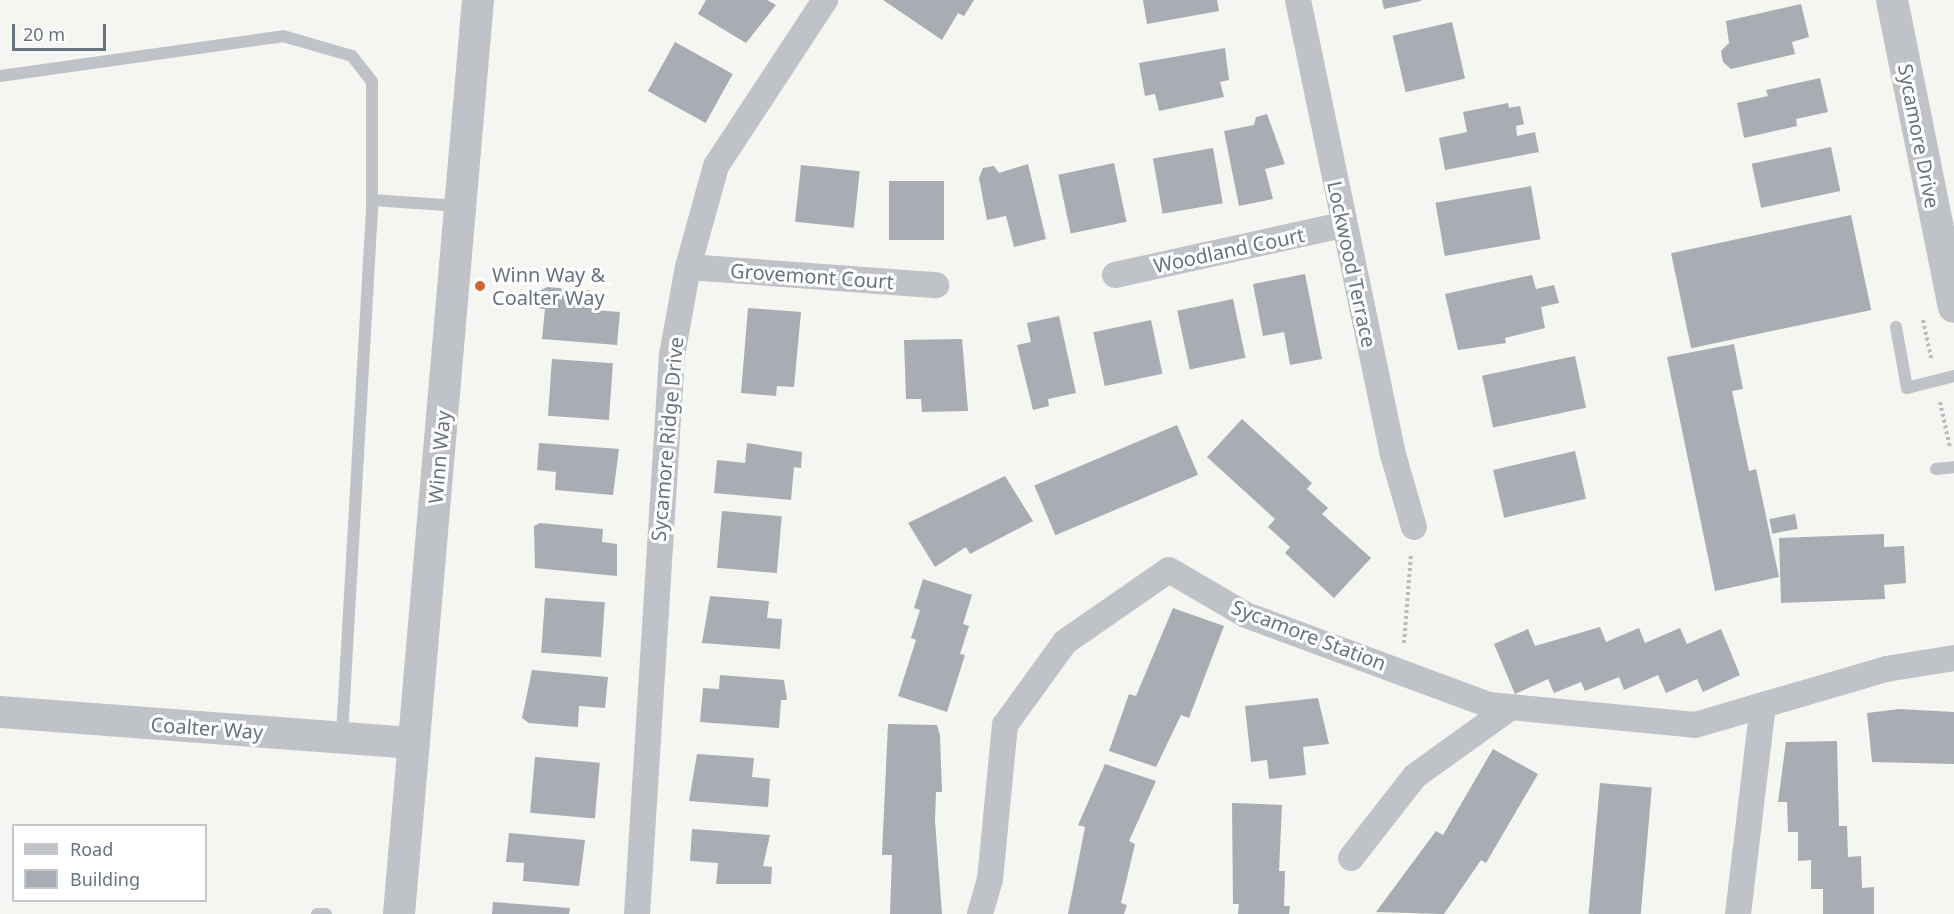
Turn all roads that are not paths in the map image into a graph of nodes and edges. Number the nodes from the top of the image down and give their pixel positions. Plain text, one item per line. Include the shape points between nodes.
1 (478, 0) edge
2 (825, 0) edge
3 (1298, 0) edge
4 (1892, 0) edge
5 (0, 76) edge
6 (372, 200) junction
7 (460, 206) junction
8 (1343, 225) junction
9 (688, 267) junction
10 (1115, 274) dead end
11 (936, 285) dead end
12 (1954, 308) edge
13 (1896, 327) dead end
14 (1954, 376) edge
15 (1954, 467) edge
16 (1936, 469) dead end
17 (1414, 527) road end
18 (1954, 658) edge
19 (1763, 705) junction
20 (1511, 707) junction
21 (0, 712) edge
22 (342, 738) junction
23 (414, 743) junction
24 (1351, 858) dead end
25 (317, 914) edge
26 (326, 914) edge
27 (399, 914) edge
28 (637, 914) edge
29 (980, 914) edge
30 (1738, 914) edge

1 - 7 street, Winn Way
2 - 9 street, Sycamore Ridge Drive via 716,166
3 - 8 street, Lockwood Terrace
4 - 12 street, Sycamore Drive
5 - 6 lane via 283,36 315,41 352,56 372,82
6 - 7 lane
6 - 22 lane
7 - 23 street, Winn Way
8 - 10 street, Woodland Court
8 - 17 street, Lockwood Terrace via 1392,451
9 - 11 street, Grovemont Court
9 - 28 street, Sycamore Ridge Drive via 671,366
13 - 14 lane via 1907,388
15 - 16 lane
18 - 19 street, Sycamore Station via 1886,669
19 - 20 street, Sycamore Station via 1695,725
19 - 30 street
20 - 24 street via 1415,776
20 - 29 street, Sycamore Station via 1490,705 1246,615 1169,570 1065,642 1005,725 990,880
21 - 22 street, Coalter Way
22 - 23 street, Coalter Way
23 - 27 street, Winn Way
25 - 26 lane

